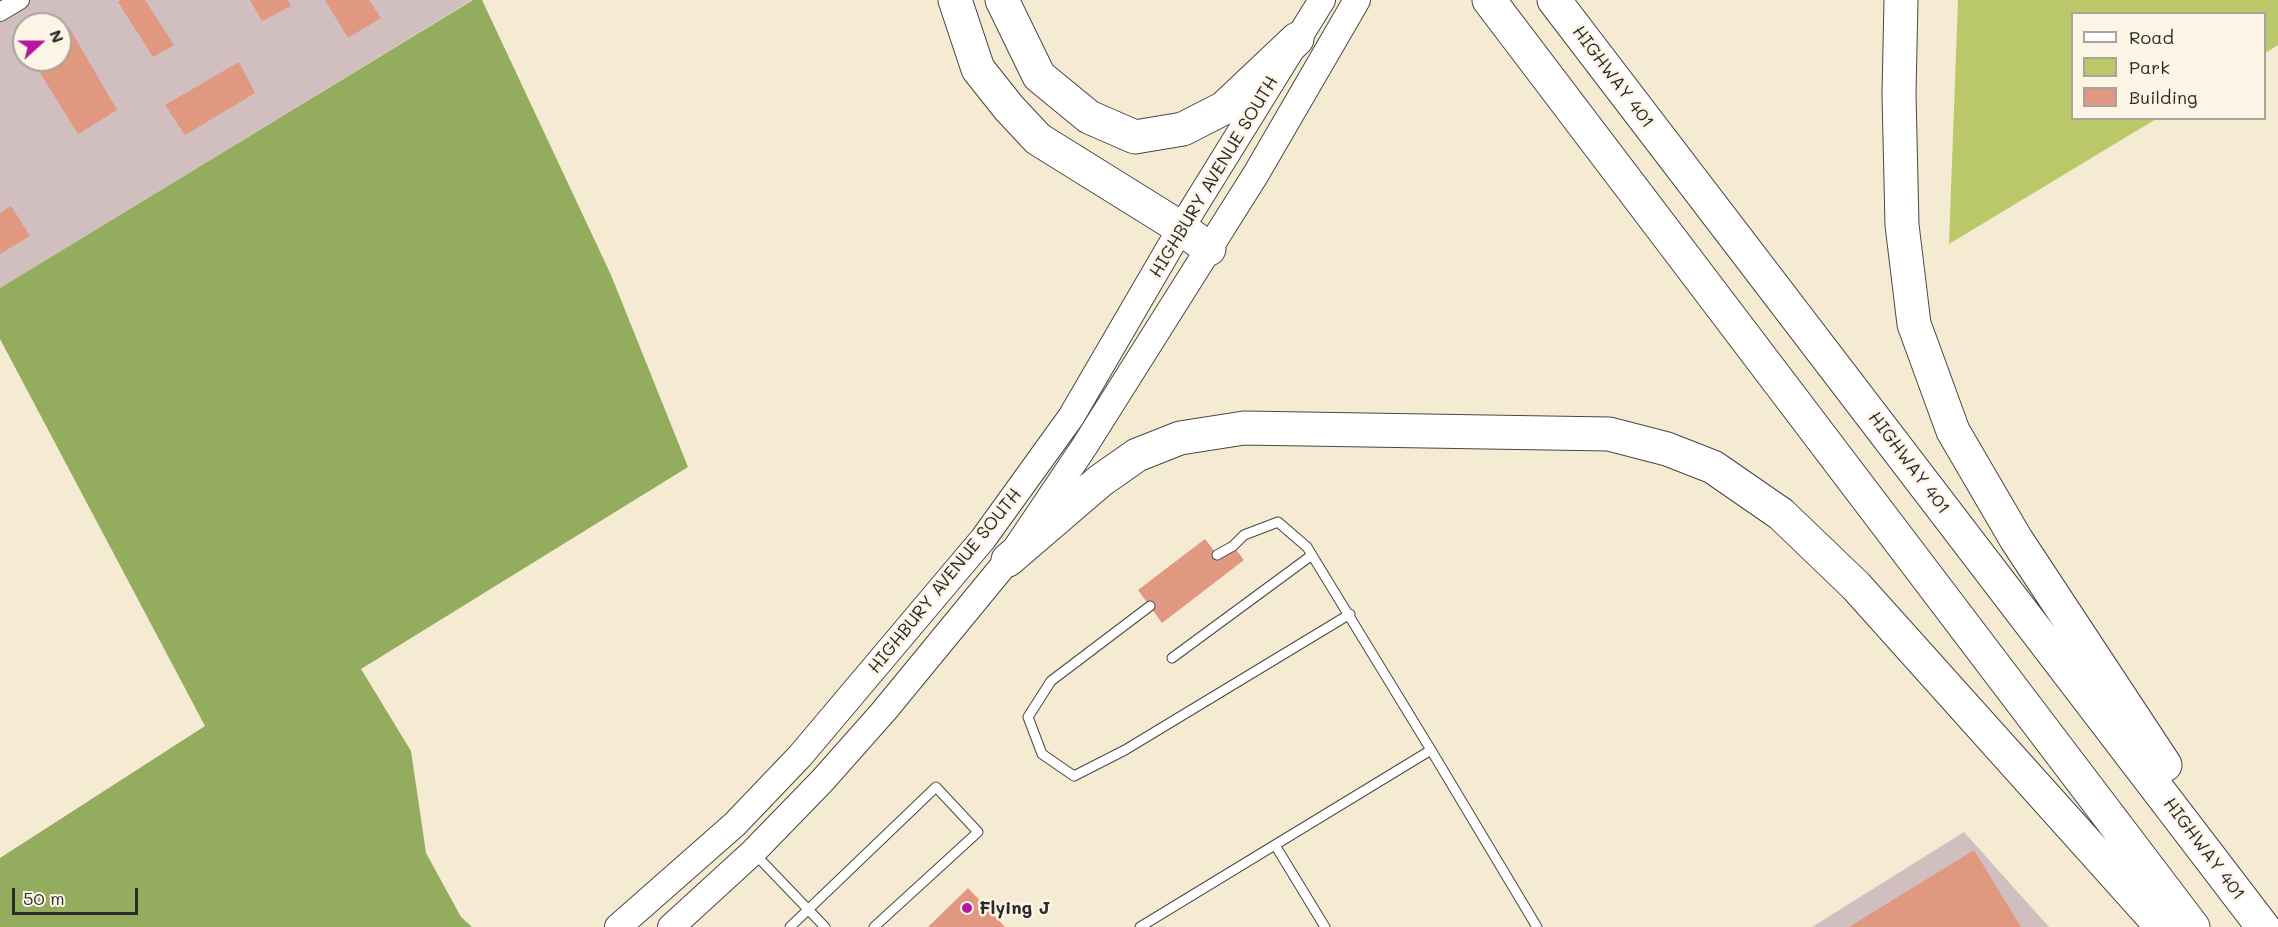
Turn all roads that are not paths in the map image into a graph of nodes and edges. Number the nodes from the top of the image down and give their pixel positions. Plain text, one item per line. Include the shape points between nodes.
1 (20, 0) edge
2 (955, 0) edge
3 (1002, 0) edge
4 (1322, 0) edge
5 (1357, 0) edge
6 (1463, 0) edge
7 (1489, 0) edge
8 (1554, 0) edge
9 (1901, 0) edge
10 (0, 12) edge
11 (1297, 39) junction
12 (1640, 200) junction
13 (1182, 228) junction
14 (1209, 249) junction
15 (1217, 555) dead end
16 (1312, 555) junction
17 (1008, 560) junction
18 (1150, 606) dead end
19 (1350, 614) junction
20 (1172, 658) dead end
21 (1431, 750) junction
22 (1275, 845) junction
23 (753, 852) junction
24 (2207, 852) junction
25 (808, 910) junction
26 (618, 927) edge
27 (671, 927) edge
28 (790, 927) edge
29 (825, 927) edge
30 (874, 927) edge
31 (1140, 927) edge
32 (1325, 927) edge
33 (1537, 927) edge
34 (2162, 927) edge
35 (2193, 927) edge
36 (2263, 927) edge

1 - 10 street
2 - 13 highway via 978,69 1038,139
3 - 11 highway via 1039,76 1089,117 1136,136 1183,129 1224,108
4 - 11 main road, HIGHBURY AVENUE SOUTH
5 - 14 main road, HIGHBURY AVENUE SOUTH
6 - 12 highway via 1536,88
7 - 12 highway
8 - 24 highway, HIGHWAY 401
9 - 24 highway via 1902,225 1914,324 1953,431 2016,539 2178,784
11 - 13 main road, HIGHBURY AVENUE SOUTH
12 - 35 highway
13 - 14 highway
13 - 26 main road, HIGHBURY AVENUE SOUTH via 1071,417 983,539 800,756 735,824
14 - 17 main road, HIGHBURY AVENUE SOUTH
15 - 16 lane via 1244,535 1278,522
16 - 19 lane
16 - 20 lane
17 - 23 main road, HIGHBURY AVENUE SOUTH via 884,711
17 - 34 highway via 1100,481 1137,455 1180,438 1244,428 1609,434 1667,449 1713,466 1781,514 1856,586
18 - 19 lane via 1051,681 1028,717 1042,754 1074,776 1125,750
19 - 21 lane
21 - 22 lane
21 - 33 lane
22 - 31 lane
22 - 32 lane
23 - 25 lane
23 - 27 main road, HIGHBURY AVENUE SOUTH
24 - 36 highway, HIGHWAY 401
25 - 28 lane
25 - 29 lane
25 - 30 lane via 936,787 978,832

